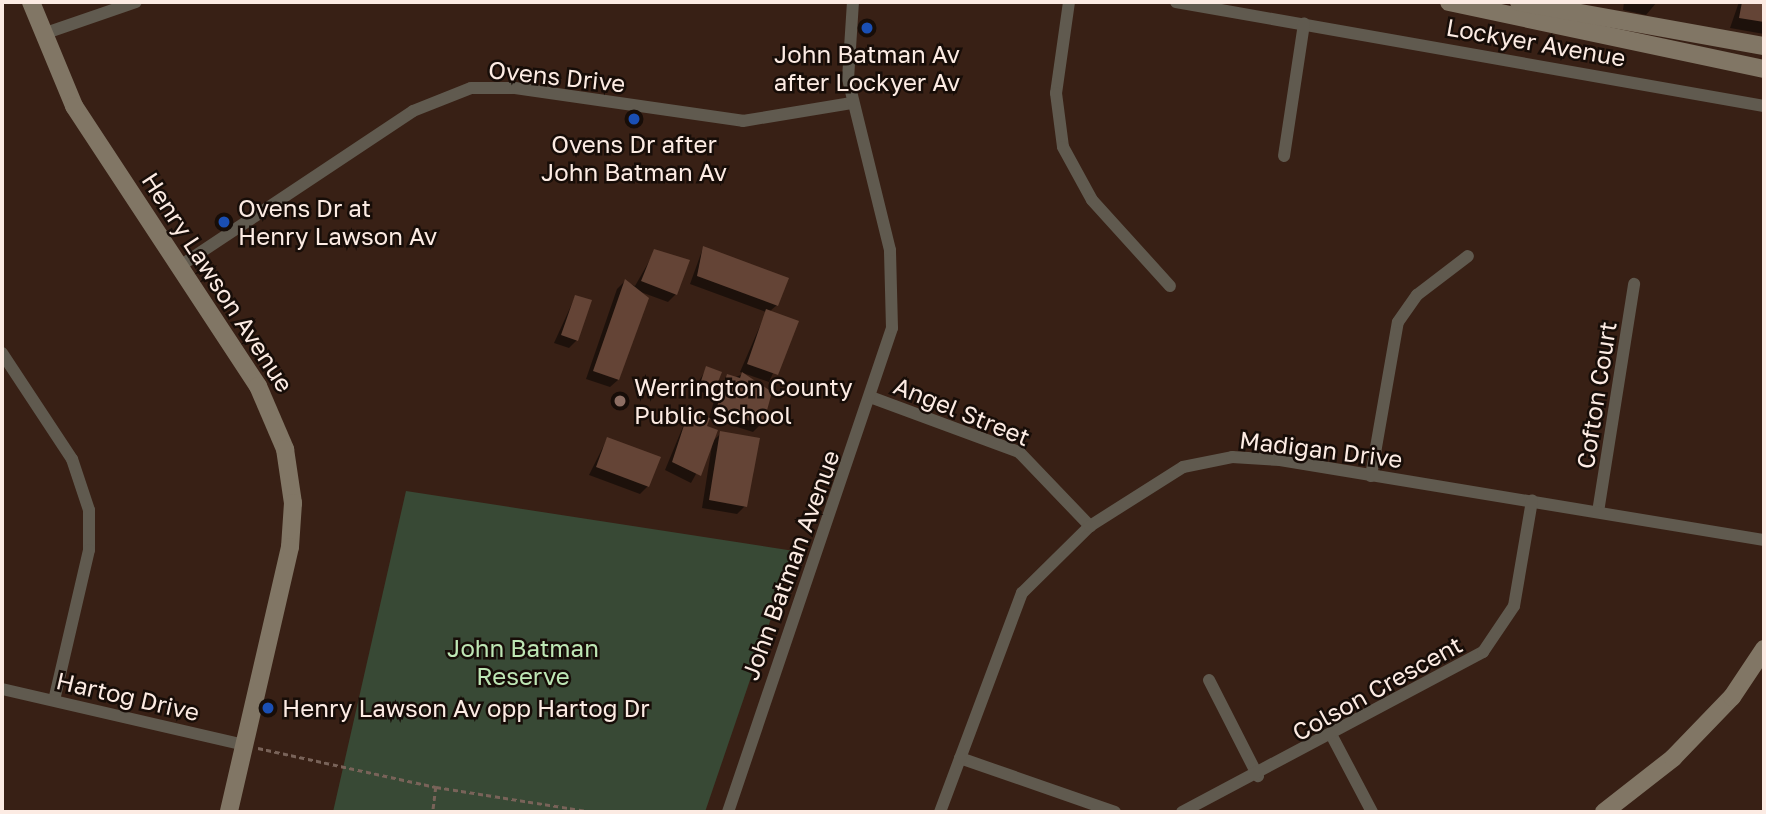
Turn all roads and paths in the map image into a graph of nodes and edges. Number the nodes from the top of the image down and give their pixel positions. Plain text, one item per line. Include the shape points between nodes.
1 (31, 2) edge
2 (136, 2) edge
3 (853, 2) edge
4 (1069, 2) edge
5 (1176, 2) edge
6 (1449, 2) edge
7 (1519, 2) edge
8 (1304, 23) junction
9 (1668, 29) junction
10 (43, 34) junction
11 (1640, 46) junction
12 (1764, 46) edge
13 (1688, 54) junction
14 (1764, 69) edge
15 (852, 103) junction
16 (1764, 106) edge
17 (1284, 156) dead end
18 (1468, 257) dead end
19 (180, 266) junction
20 (1634, 284) dead end
21 (1170, 286) dead end
22 (2, 353) edge
23 (873, 398) junction
24 (1371, 475) junction
25 (1532, 502) junction
26 (1598, 512) junction
27 (1090, 526) junction
28 (1764, 540) edge
29 (1763, 656) edge
30 (1209, 680) dead end
31 (2, 689) edge
32 (54, 700) junction
33 (1333, 738) junction
34 (245, 746) junction
35 (960, 758) junction
36 (1258, 776) junction
37 (436, 787) junction
38 (229, 812) edge
39 (433, 812) edge
40 (593, 812) edge
41 (728, 812) edge
42 (940, 812) edge
43 (1115, 812) edge
44 (1182, 812) edge
45 (1372, 812) edge
46 (1604, 812) edge

1 - 10 street, Henry Lawson Avenue
2 - 10 street
3 - 15 street, John Batman Avenue via 847,50
4 - 21 street via 1056,93 1063,147 1092,200
5 - 8 street, Lockyer Avenue
6 - 11 street
7 - 9 street
8 - 16 street, Lockyer Avenue
8 - 17 street
9 - 11 street
9 - 12 street
9 - 13 street
10 - 19 street, Henry Lawson Avenue via 74,106
11 - 13 street
13 - 14 street
15 - 19 street, Ovens Drive via 743,121 515,88 471,88 413,111
15 - 23 street, John Batman Avenue via 893,270 892,328
18 - 24 street via 1416,295 1398,322
19 - 34 street, Henry Lawson Avenue via 269,405 291,474 290,547
20 - 26 street, Cofton Court
22 - 32 street via 72,459 89,510 89,550
23 - 27 street, Angel Street via 1019,452
23 - 41 street, John Batman Avenue
24 - 25 street, Madigan Drive
24 - 27 street, Madigan Drive via 1256,457 1208,461 1159,477
25 - 26 street, Madigan Drive
25 - 33 street, Colson Crescent via 1518,590 1492,643 1465,666
26 - 28 street, Madigan Drive
27 - 35 street, Madigan Drive via 1022,593
29 - 46 street via 1673,758
30 - 36 street
31 - 32 street, Hartog Drive
32 - 34 street, Hartog Drive
33 - 36 street, Colson Crescent
33 - 45 street
34 - 37 path
34 - 38 street, Henry Lawson Avenue
35 - 42 street, Madigan Drive
35 - 43 street
36 - 44 street, Colson Crescent
37 - 39 path
37 - 40 path

